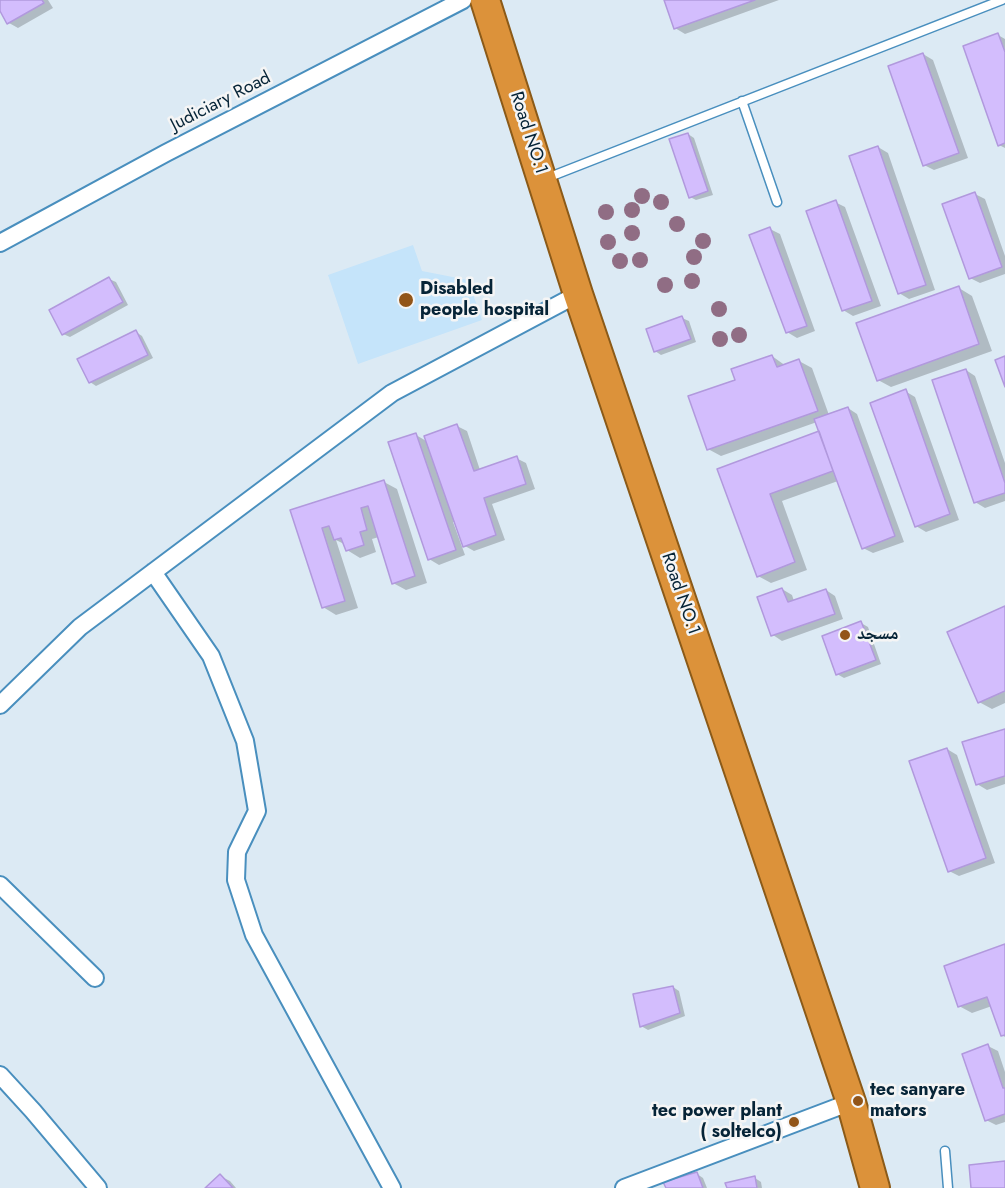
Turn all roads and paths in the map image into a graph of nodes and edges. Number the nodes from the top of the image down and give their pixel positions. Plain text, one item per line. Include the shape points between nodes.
1 (463, 0) edge
2 (485, 0) edge
3 (1002, 0) edge
4 (742, 102) junction
5 (543, 180) junction
6 (777, 202) dead end
7 (0, 243) edge
8 (578, 294) junction
9 (153, 572) junction
10 (0, 705) edge
11 (0, 885) edge
12 (95, 978) dead end
13 (0, 1075) edge
14 (851, 1102) junction
15 (945, 1151) dead end
16 (98, 1188) edge
17 (392, 1188) edge
18 (624, 1188) edge
19 (875, 1188) edge
20 (948, 1188) edge

1 - 7 street, Judiciary Road
2 - 5 highway, Road NO.1
3 - 4 lane
4 - 5 lane
4 - 6 lane
5 - 8 highway, Road NO.1
8 - 9 street via 392,393
8 - 14 highway, Road NO.1
9 - 10 street via 80,627
9 - 17 street via 211,656 245,741 257,811 237,852 236,880 254,935
11 - 12 street
13 - 16 street
14 - 18 street
14 - 19 highway, Road NO.1
15 - 20 lane

